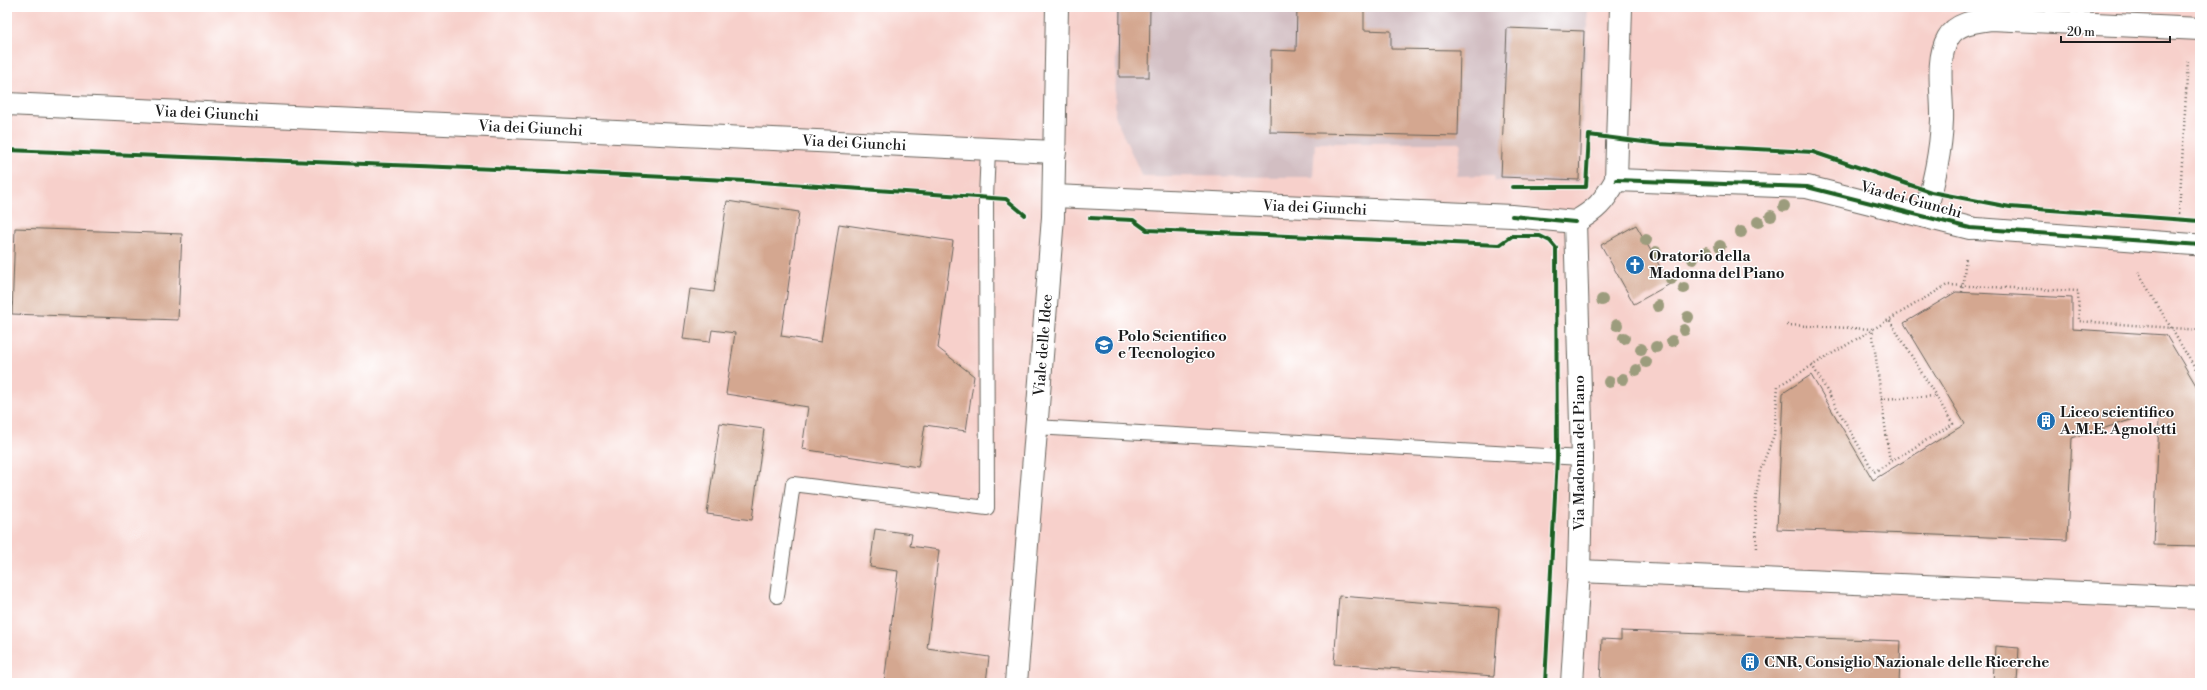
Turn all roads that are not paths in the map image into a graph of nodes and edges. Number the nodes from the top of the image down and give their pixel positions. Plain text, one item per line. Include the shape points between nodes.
1 (1057, 7) edge
2 (1621, 7) edge
3 (2195, 29) edge
4 (7, 104) edge
5 (988, 150) junction
6 (1055, 152) junction
7 (1619, 180) junction
8 (1054, 196) junction
9 (1925, 216) junction
10 (1574, 222) junction
11 (1970, 228) joint
12 (2200, 245) edge
13 (1035, 427) junction
14 (1582, 458) junction
15 (1579, 571) junction
16 (777, 596) dead end
17 (2200, 598) edge
18 (1016, 683) edge
19 (1572, 683) edge

1 - 6 street, Viale delle Idee
2 - 7 street
3 - 9 street via 1991,19 1967,23 1948,37 1942,57 1942,120 1938,161
4 - 5 street, Via dei Giunchi
5 - 6 street, Via dei Giunchi
5 - 16 lane via 987,508 793,484
6 - 8 street, Viale delle Idee
7 - 9 street, Via dei Giunchi via 1807,187
7 - 10 street via 1595,210
8 - 10 street, Via dei Giunchi via 1512,216
8 - 13 street, Viale delle Idee
9 - 11 street, Via dei Giunchi
10 - 14 street, Via Madonna del Piano
11 - 12 street, Via dei Giunchi
13 - 14 lane
13 - 18 street, Viale delle Idee
14 - 15 street, Via Madonna del Piano
15 - 17 street
15 - 19 street, Via Madonna del Piano

